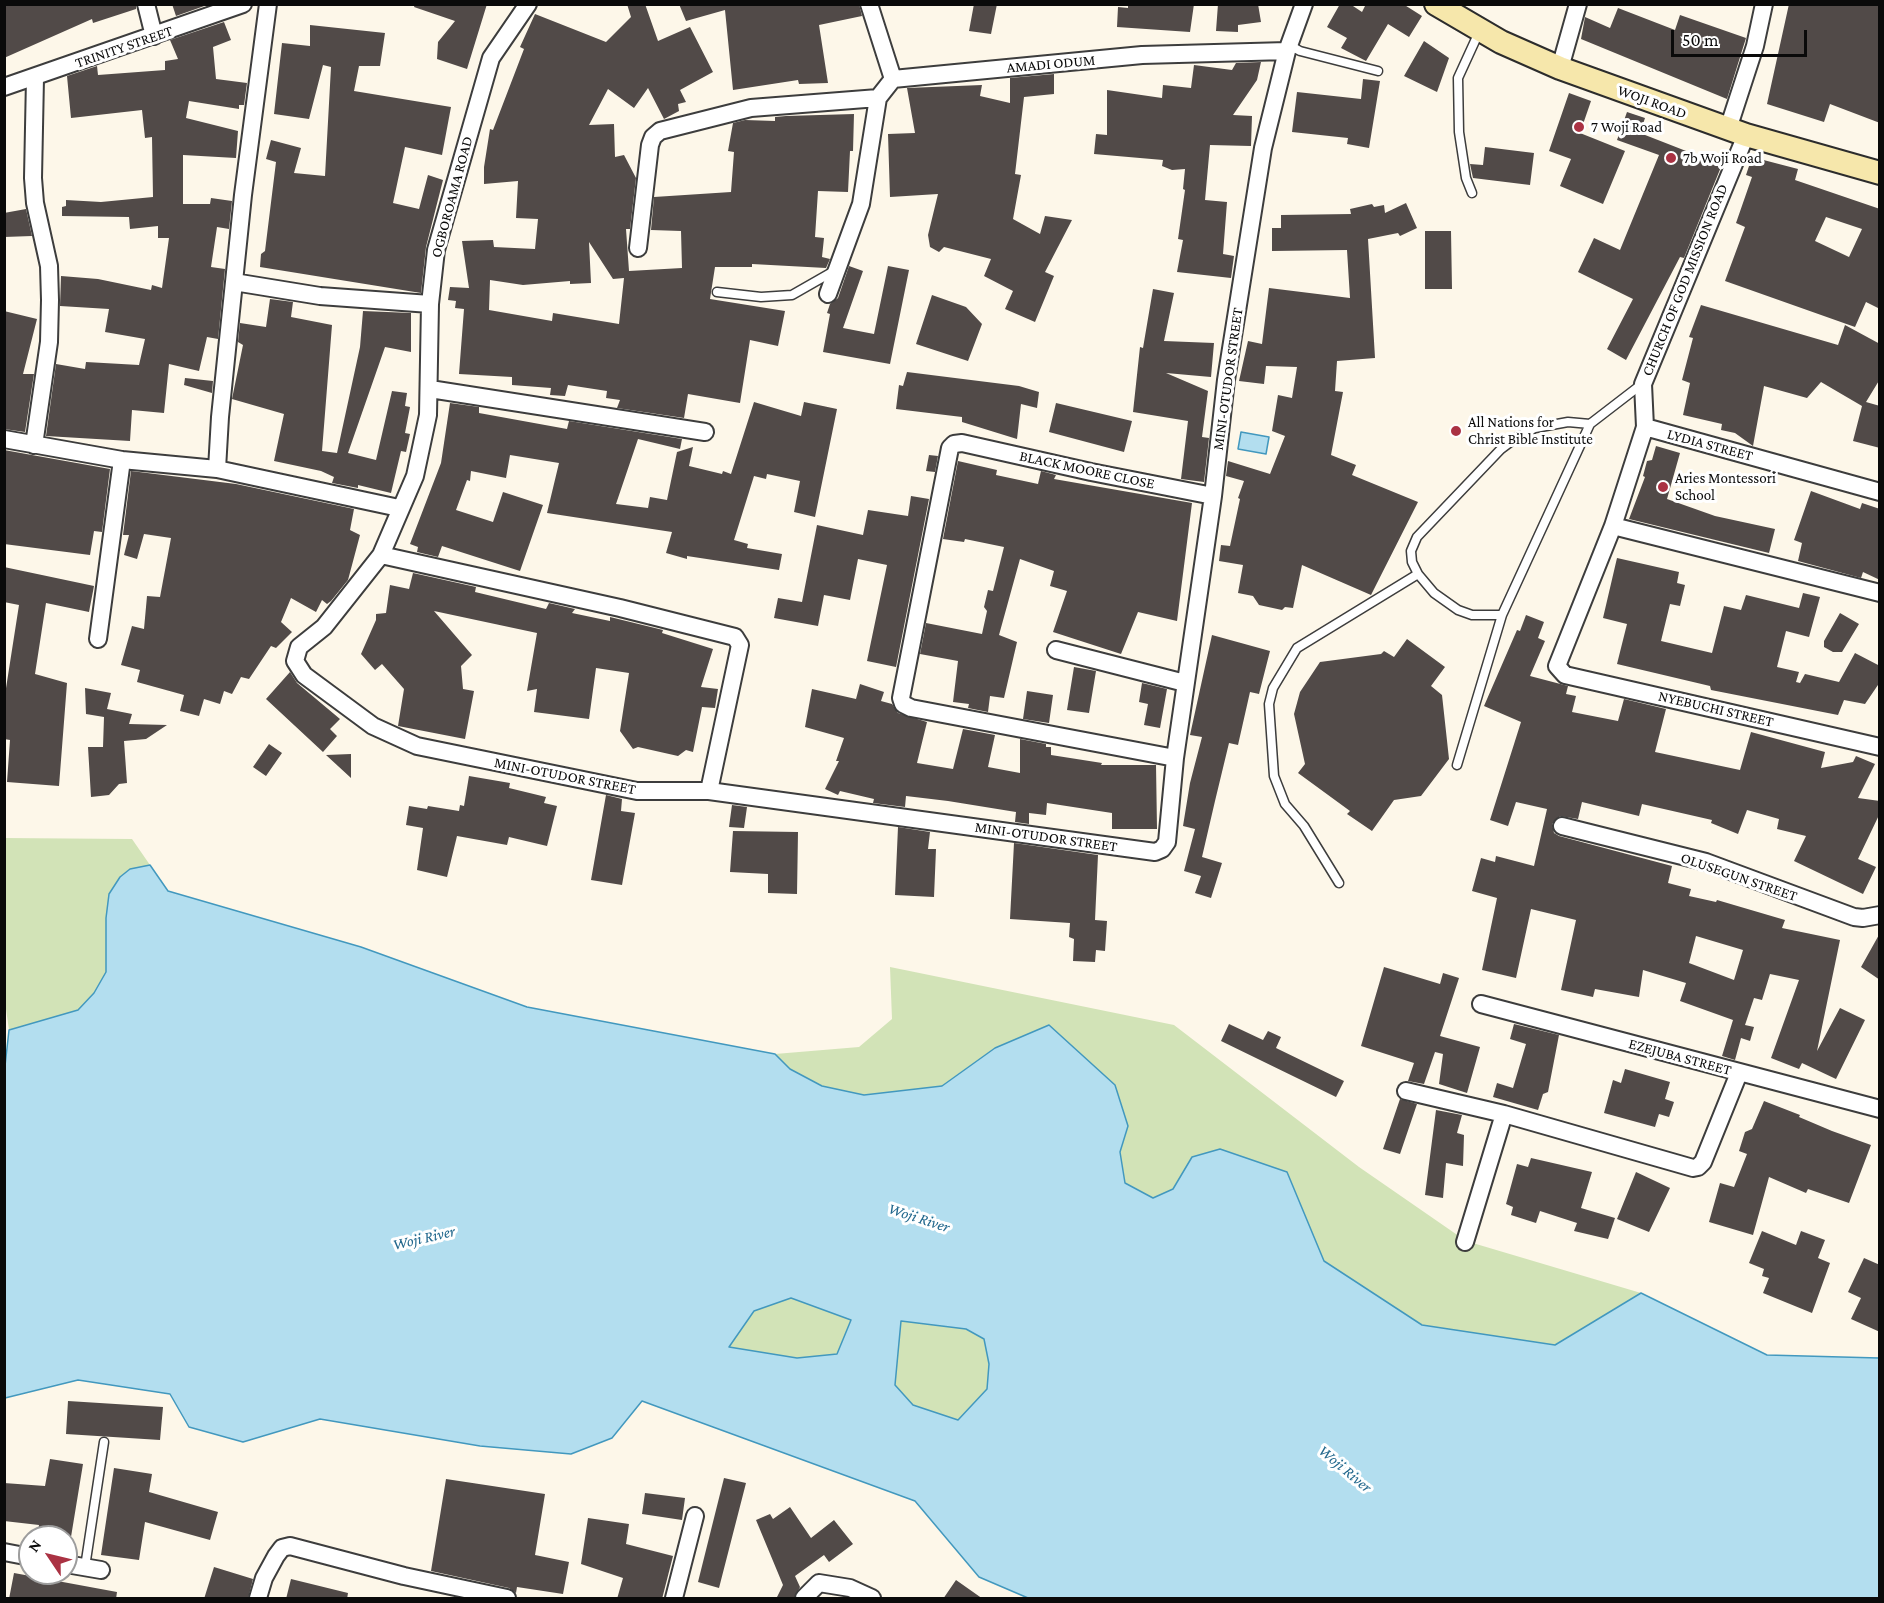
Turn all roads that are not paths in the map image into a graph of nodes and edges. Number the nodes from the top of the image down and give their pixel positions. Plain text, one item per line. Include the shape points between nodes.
1 (146, 4) edge
2 (243, 4) edge
3 (268, 4) edge
4 (528, 4) edge
5 (869, 4) edge
6 (1304, 4) edge
7 (1436, 4) edge
8 (1578, 4) edge
9 (1764, 4) edge
10 (1480, 30) junction
11 (154, 36) junction
12 (1288, 48) junction
13 (1560, 68) junction
14 (1378, 71) dead end
15 (35, 78) junction
16 (894, 79) junction
17 (4, 87) edge
18 (878, 98) junction
19 (1737, 132) junction
20 (1880, 173) edge
21 (1472, 193) dead end
22 (638, 248) dead end
23 (837, 270) junction
24 (234, 282) junction
25 (717, 292) dead end
26 (828, 294) dead end
27 (430, 304) junction
28 (1643, 384) junction
29 (430, 389) junction
30 (1590, 424) junction
31 (1645, 427) junction
32 (705, 432) dead end
33 (4, 439) edge
34 (34, 445) junction
35 (122, 460) junction
36 (217, 469) junction
37 (1880, 492) edge
38 (1213, 496) junction
39 (399, 508) junction
40 (1612, 526) junction
41 (381, 555) junction
42 (1418, 574) junction
43 (1880, 593) edge
44 (1502, 615) junction
45 (98, 639) dead end
46 (1056, 650) dead end
47 (1557, 666) joint
48 (1185, 683) junction
49 (1880, 747) edge
50 (1175, 758) junction
51 (1457, 765) dead end
52 (709, 791) junction
53 (1562, 826) dead end
54 (1339, 883) dead end
55 (1880, 915) edge
56 (1481, 1004) dead end
57 (1739, 1073) junction
58 (1406, 1091) dead end
59 (1880, 1109) edge
60 (1504, 1114) junction
61 (1465, 1242) dead end
62 (104, 1442) dead end
63 (695, 1516) dead end
64 (78, 1566) edge
65 (93, 1569) joint
66 (258, 1599) edge
67 (507, 1599) edge
68 (674, 1599) edge
69 (804, 1599) edge
70 (872, 1599) edge

1 - 11 street
2 - 11 street, TRINITY STREET
3 - 24 street
4 - 27 street, OGBOROAMA ROAD via 488,67 436,250
5 - 16 street
6 - 12 street, MINI-OTUDOR STREET
7 - 10 main road, WOJI ROAD
8 - 13 street
9 - 19 street, CHURCH OF GOD MISSION ROAD
10 - 13 main road, WOJI ROAD
10 - 21 lane via 1458,78 1459,132
11 - 15 street, TRINITY STREET
12 - 14 lane
12 - 16 street, AMADI ODUM via 1142,55
12 - 38 street, MINI-OTUDOR STREET via 1263,148 1226,380
13 - 19 main road, WOJI ROAD
15 - 17 street, TRINITY STREET
15 - 34 street via 33,178 49,266 50,300 49,342
16 - 18 street
18 - 22 street via 751,108 660,131 650,145
18 - 23 street via 861,204
19 - 20 main road, WOJI ROAD
19 - 28 street, CHURCH OF GOD MISSION ROAD
23 - 25 lane via 792,295 761,297
23 - 26 street
24 - 27 street via 320,296
24 - 36 street
27 - 29 street, OGBOROAMA ROAD
28 - 30 lane
28 - 31 street, CHURCH OF GOD MISSION ROAD
29 - 32 street
29 - 39 street, OGBOROAMA ROAD via 415,476
30 - 42 lane via 1568,422 1535,428 1501,450 1417,537 1411,551
30 - 44 lane
31 - 37 street, LYDIA STREET
31 - 40 street, CHURCH OF GOD MISSION ROAD
33 - 34 street
34 - 35 street
35 - 36 street
35 - 45 street
36 - 39 street
38 - 48 street, MINI-OTUDOR STREET
38 - 50 street, BLACK MOORE CLOSE via 962,442 954,444 950,448 901,698 911,708
39 - 41 street, MINI-OTUDOR STREET
40 - 43 street
40 - 47 street, CHURCH OF GOD MISSION ROAD
41 - 52 street via 735,638 740,645
41 - 52 street, MINI-OTUDOR STREET via 324,627 299,647 295,661 304,675 347,708 388,735 417,746 637,791
42 - 44 lane via 1434,593 1458,610 1472,615
42 - 54 lane via 1297,648 1269,704 1274,776 1286,804
44 - 51 lane
46 - 48 street
47 - 49 street, NYEBUCHI STREET via 1565,675
48 - 50 street, MINI-OTUDOR STREET
50 - 52 street, MINI-OTUDOR STREET via 1167,842 1155,852
53 - 55 street, OLUSEGUN STREET via 1706,862 1854,917
56 - 57 street, EZEJUBA STREET
57 - 59 street, EZEJUBA STREET
57 - 60 street via 1698,1167
58 - 60 street
60 - 61 street
62 - 65 lane
63 - 68 street
64 - 65 street
66 - 67 street via 276,1556 282,1548 290,1546
69 - 70 street via 819,1583 850,1588

